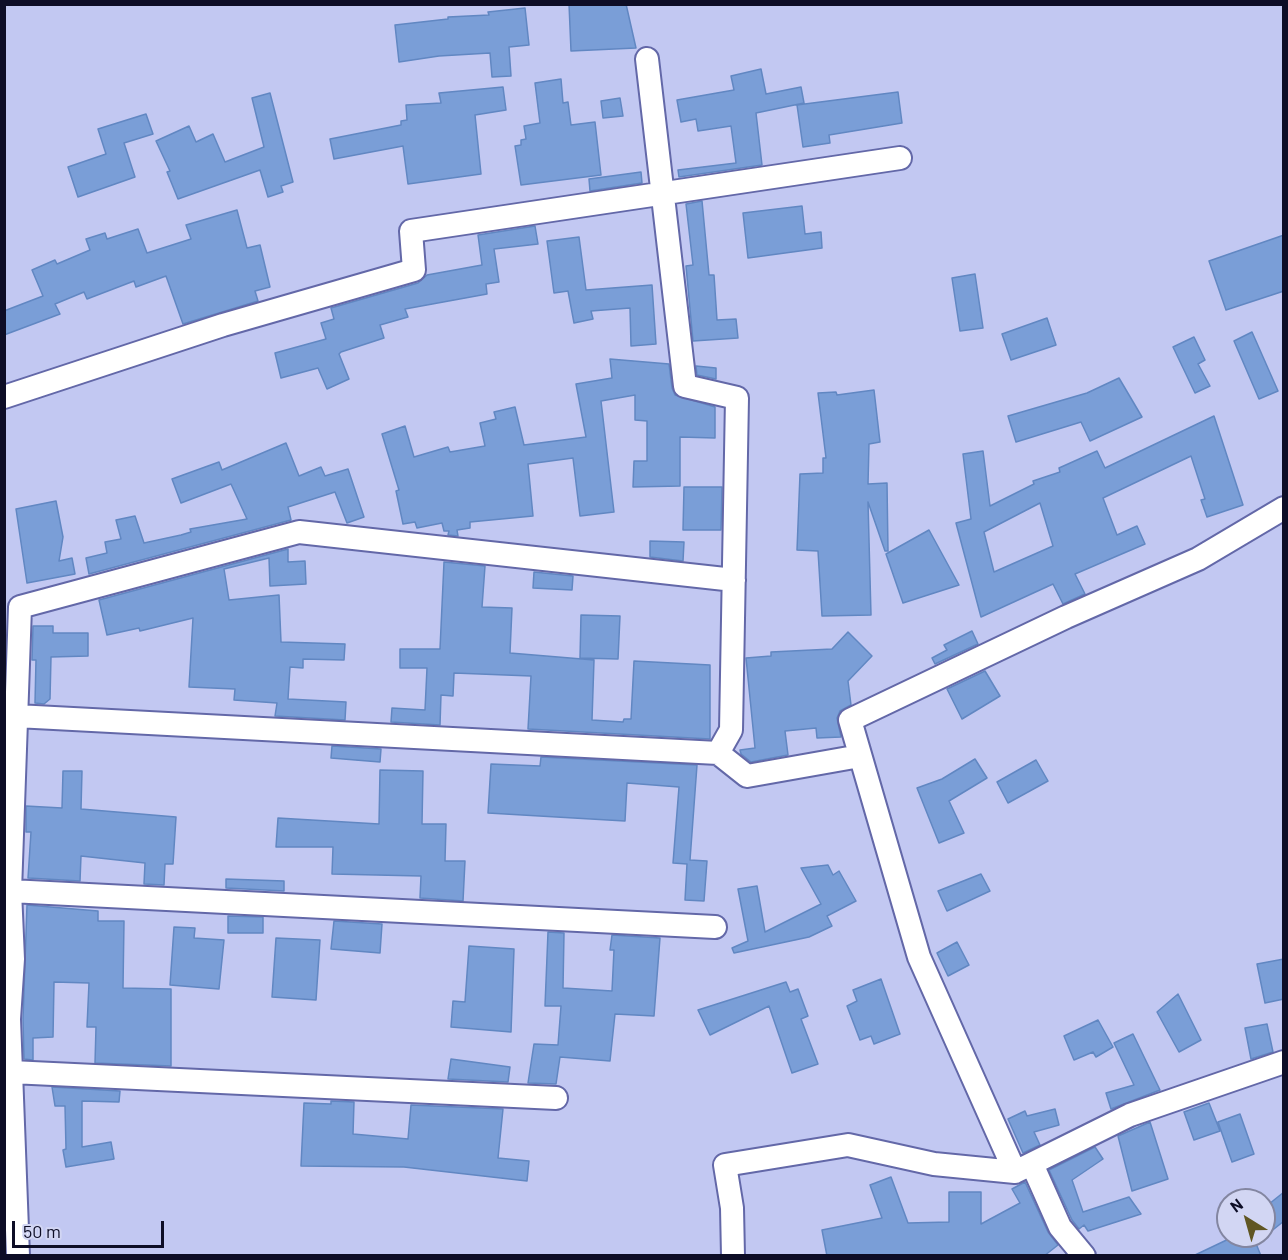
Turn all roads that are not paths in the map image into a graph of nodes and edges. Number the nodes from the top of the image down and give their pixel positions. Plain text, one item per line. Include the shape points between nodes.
1 (647, 59) dead end
2 (900, 158) dead end
3 (663, 194) junction
4 (4, 398) edge
5 (1284, 507) edge
6 (734, 580) junction
7 (11, 671) edge
8 (16, 716) junction
9 (718, 753) junction
10 (860, 756) junction
11 (8, 845) edge
12 (10, 891) junction
13 (715, 927) dead end
14 (7, 1019) edge
15 (1284, 1062) edge
16 (11, 1072) junction
17 (556, 1098) dead end
18 (1024, 1168) junction
19 (10, 1192) edge
20 (18, 1256) edge
21 (733, 1256) edge
22 (1084, 1256) edge

1 - 3 street
2 - 3 street
3 - 4 street via 411,231 414,270 223,325
3 - 6 street via 685,386 737,398
5 - 10 street via 1198,559 850,720
6 - 7 street via 299,532 20,607
6 - 9 street via 732,730
7 - 8 street
8 - 9 street
8 - 11 street
9 - 10 street via 747,776
10 - 18 street via 919,957
11 - 12 street
12 - 13 street
12 - 14 street via 13,958
14 - 16 street
15 - 18 street via 1130,1115
16 - 17 street
16 - 19 street
18 - 21 street via 934,1164 848,1145 724,1165 732,1208
18 - 22 street via 1060,1227
19 - 20 street

